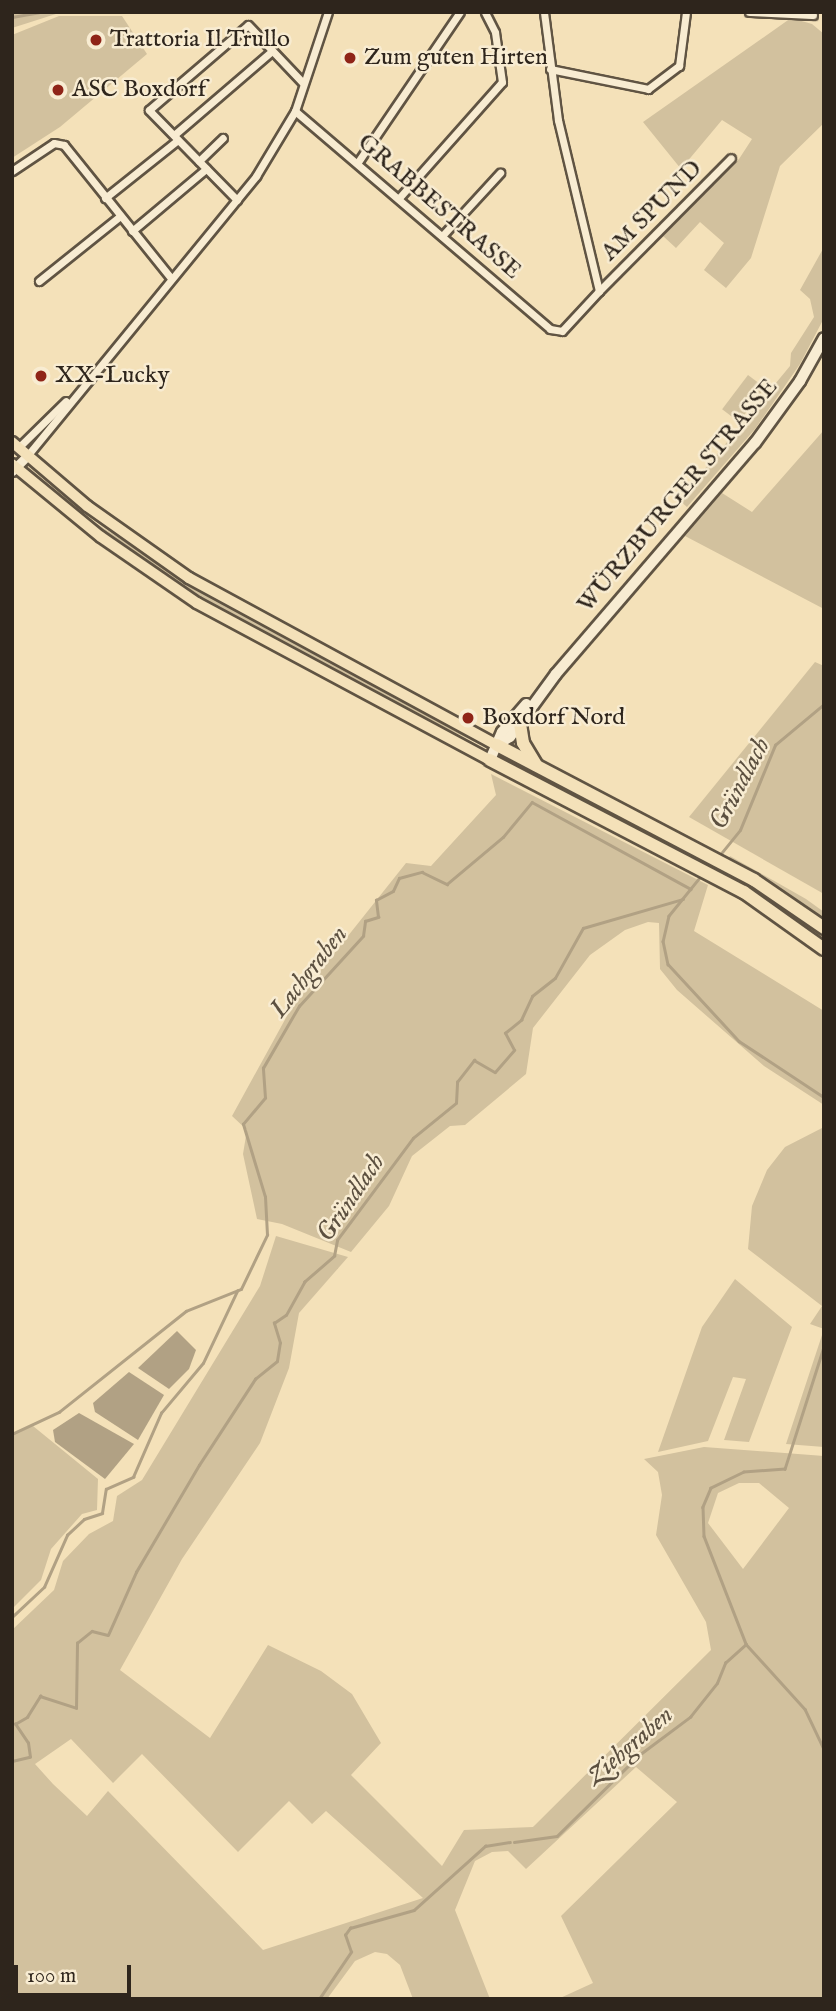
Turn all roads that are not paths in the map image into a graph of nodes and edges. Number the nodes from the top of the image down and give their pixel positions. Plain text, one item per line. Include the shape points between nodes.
1 (328, 12) edge
2 (460, 12) edge
3 (485, 12) edge
4 (544, 12) edge
5 (686, 12) edge
6 (750, 12) edge
7 (813, 15) dead end
8 (271, 52) junction
9 (550, 69) junction
10 (303, 83) junction
11 (295, 111) junction
12 (176, 138) junction
13 (223, 138) dead end
14 (731, 158) dead end
15 (199, 161) junction
16 (358, 162) junction
17 (206, 169) junction
18 (12, 171) edge
19 (500, 173) dead end
20 (105, 198) junction
21 (399, 198) junction
22 (237, 200) junction
23 (120, 216) junction
24 (132, 231) junction
25 (442, 236) junction
26 (170, 277) junction
27 (39, 281) dead end
28 (600, 291) junction
29 (559, 332) joint
30 (824, 338) edge
31 (81, 386) junction
32 (14, 448) edge
33 (27, 456) junction
34 (14, 468) edge
35 (556, 674) junction
36 (520, 724) junction
37 (498, 745) junction
38 (490, 760) junction
39 (536, 765) junction
40 (824, 928) edge
41 (824, 949) edge

1 - 10 street
2 - 16 street
3 - 21 street via 497,40 502,82
4 - 9 street
5 - 9 street via 678,66 648,89
6 - 7 street
8 - 10 street
8 - 12 street
8 - 12 street via 248,25 149,110
9 - 28 street
10 - 11 street
11 - 16 street, GRABBESTRASSE
11 - 22 street
12 - 15 street
12 - 20 street
13 - 15 street
14 - 28 street, AM SPUND
15 - 17 street
16 - 21 street, GRABBESTRASSE
17 - 22 street
17 - 24 street
18 - 20 street via 54,143 64,145
19 - 25 street
20 - 23 street
21 - 25 street, GRABBESTRASSE
22 - 26 street
23 - 24 street
23 - 27 street
24 - 26 street
25 - 29 street, GRABBESTRASSE
26 - 31 street
28 - 29 street, AM SPUND
30 - 35 main road, WÜRZBURGER STRASSE via 800,381 755,443
31 - 32 street
31 - 33 street
32 - 33 main road
33 - 34 street
33 - 37 main road via 104,519 206,589
34 - 38 main road via 101,537 197,603
35 - 36 main road, WÜRZBURGER STRASSE
35 - 37 main road, WÜRZBURGER STRASSE via 506,727
36 - 37 main road, WÜRZBURGER STRASSE
36 - 39 highway via 523,743
37 - 38 main road, WÜRZBURGER STRASSE
37 - 39 highway
38 - 41 highway via 716,877 767,906
39 - 40 highway via 725,864

